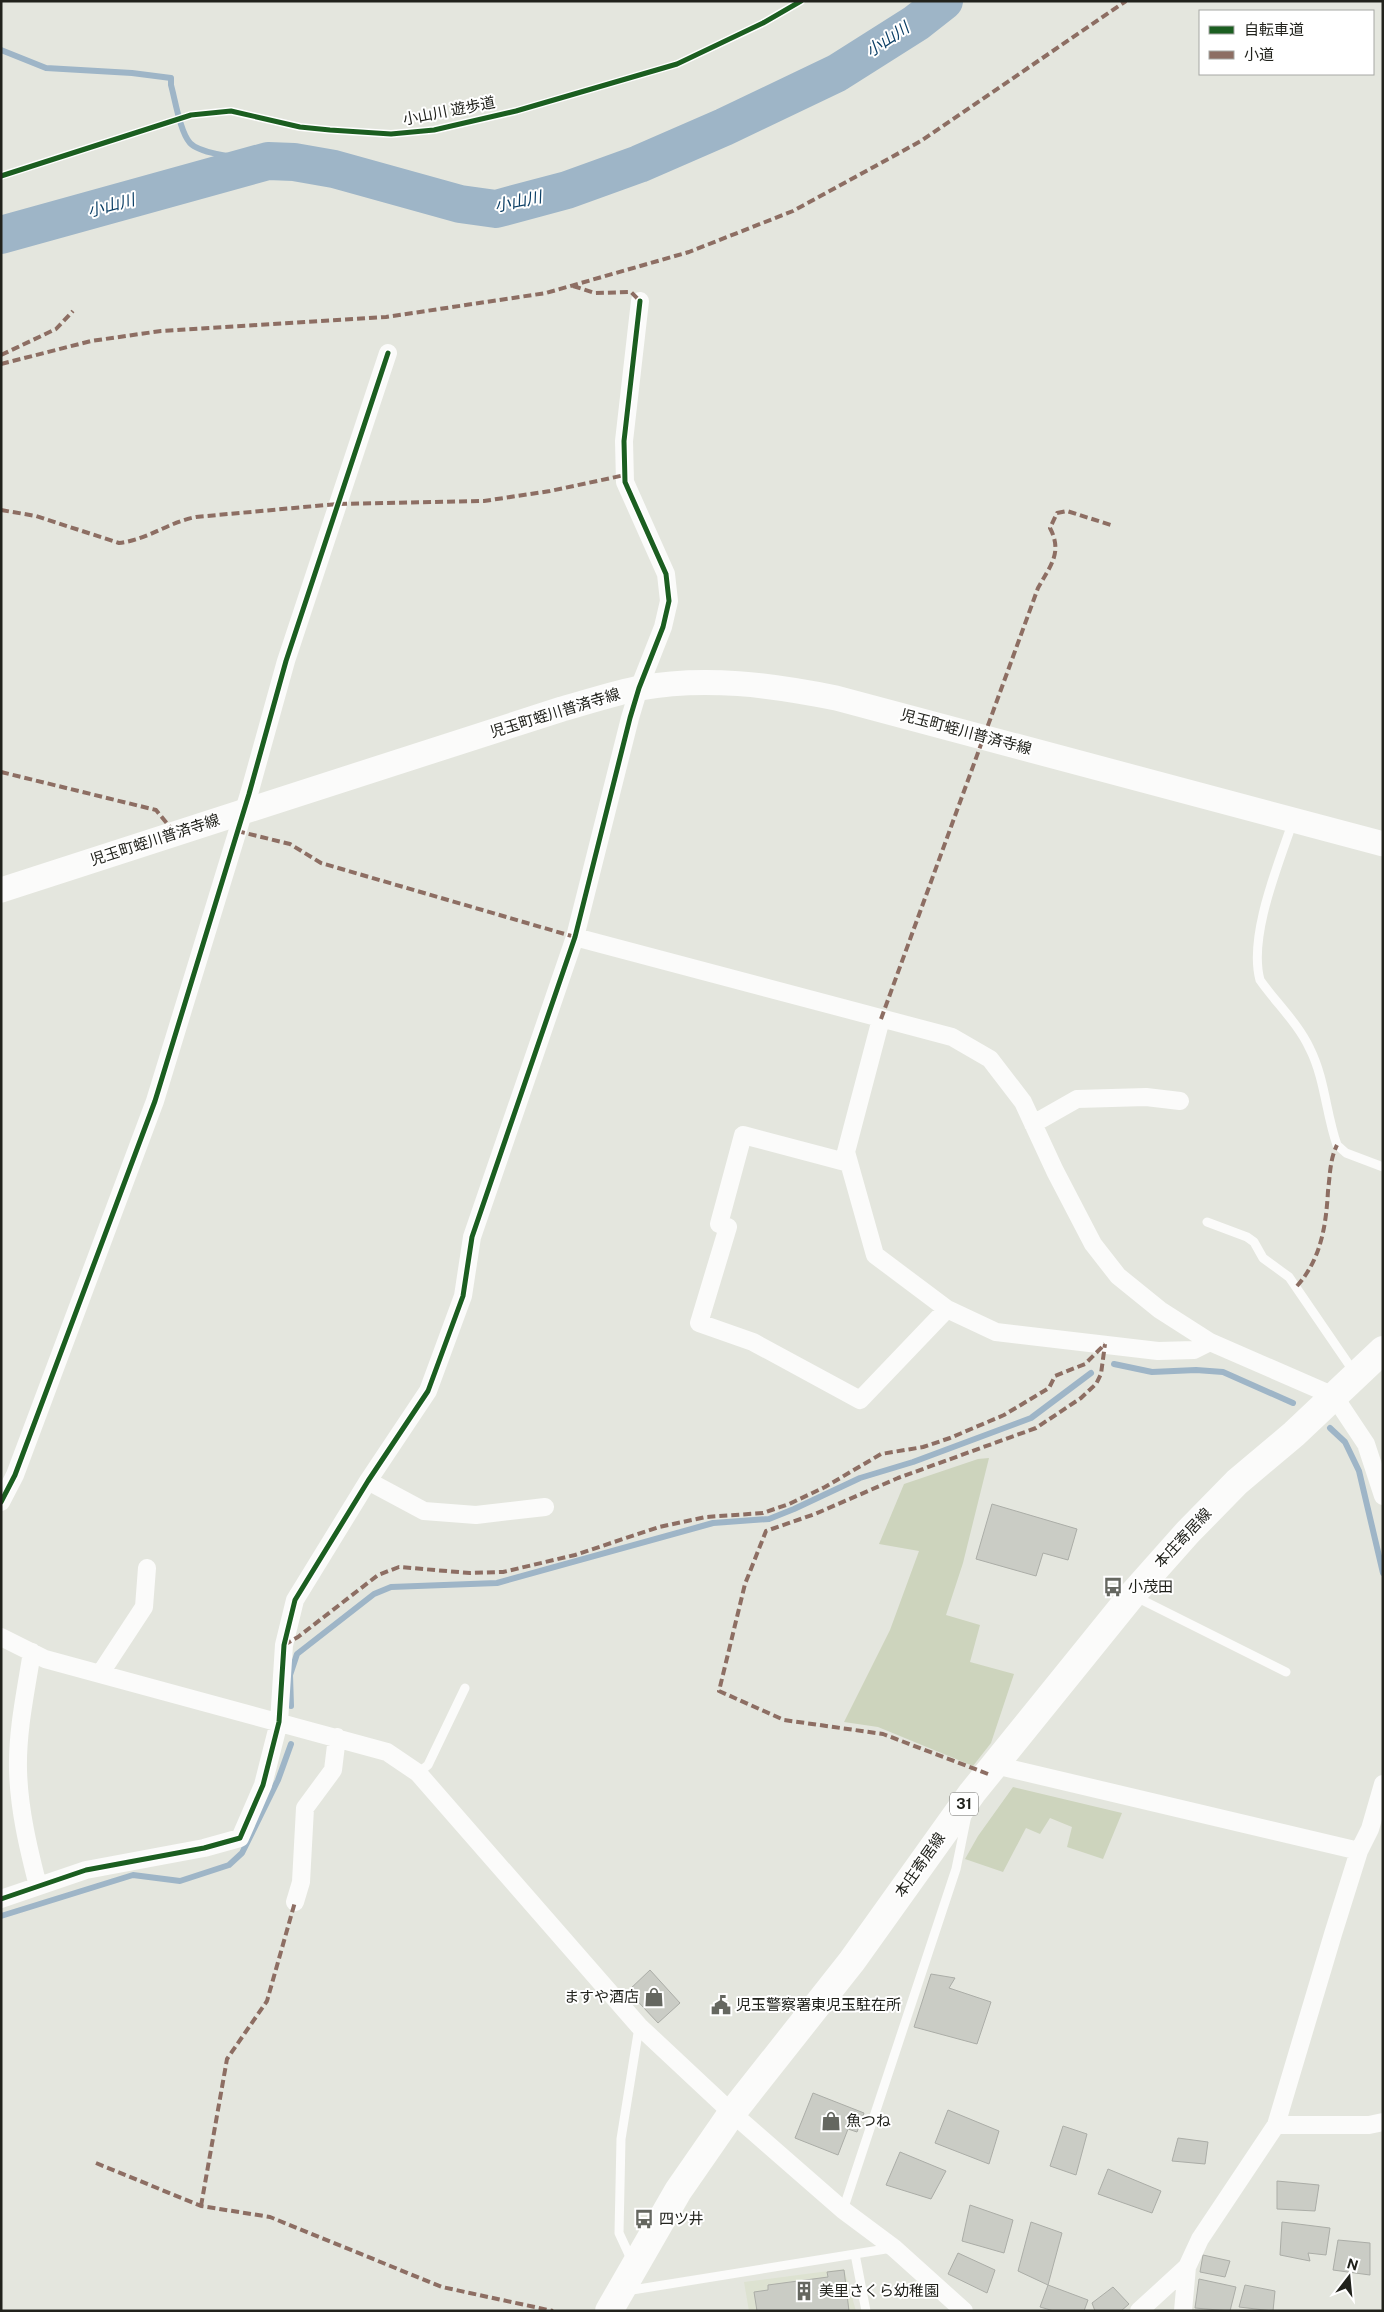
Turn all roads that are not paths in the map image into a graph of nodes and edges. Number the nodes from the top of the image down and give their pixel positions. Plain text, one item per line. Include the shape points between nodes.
1 (640, 301) dead end
2 (388, 353) dead end
3 (639, 688) junction
4 (242, 812) junction
5 (1293, 820) junction
6 (1383, 844) edge
7 (1, 890) edge
8 (576, 937) junction
9 (881, 1019) junction
10 (1180, 1101) dead end
11 (1033, 1124) junction
12 (849, 1163) junction
13 (1383, 1167) edge
14 (1207, 1222) dead end
15 (946, 1309) junction
16 (1210, 1342) junction
17 (1383, 1350) edge
18 (1355, 1374) junction
19 (1334, 1396) junction
20 (368, 1481) junction
21 (1383, 1496) edge
22 (1, 1502) edge
23 (545, 1507) dead end
24 (147, 1568) dead end
25 (1132, 1595) junction
26 (1, 1637) edge
27 (32, 1652) junction
28 (1286, 1672) dead end
29 (100, 1674) junction
30 (465, 1688) dead end
31 (279, 1722) junction
32 (337, 1737) junction
33 (996, 1765) junction
34 (418, 1773) junction
35 (1383, 1784) edge
36 (972, 1793) junction
37 (1376, 1830) edge
38 (1359, 1851) junction
39 (38, 1886) junction
40 (1, 1899) edge
41 (295, 1902) dead end
42 (639, 2026) junction
43 (732, 2113) junction
44 (1383, 2122) edge
45 (1276, 2124) junction
46 (843, 2210) junction
47 (894, 2248) junction
48 (855, 2254) junction
49 (634, 2265) junction
50 (1187, 2267) junction
51 (614, 2302) edge
52 (866, 2311) edge
53 (964, 2311) edge
54 (1139, 2311) edge
55 (1182, 2311) edge

1 - 3 street via 624,441 625,482 666,574 669,601 663,627
2 - 4 street via 289,652
3 - 4 main road, 児玉町蛭川普済寺線 via 562,709
3 - 5 main road, 児玉町蛭川普済寺線 via 690,683 752,683 788,688 983,736
3 - 8 street
4 - 7 main road, 児玉町蛭川普済寺線
4 - 22 street via 155,1101 15,1474
5 - 6 main road, 児玉町蛭川普済寺線
5 - 13 lane via 1262,924 1258,947 1260,980 1310,1048 1337,1145 1346,1153
8 - 9 street
8 - 20 street via 472,1236 463,1296 428,1391
9 - 11 street via 952,1037 990,1060 1024,1102
9 - 12 street via 846,1152
10 - 11 street via 1146,1097 1077,1099
11 - 16 street via 1093,1244 1118,1276 1160,1310
12 - 15 street via 875,1255
12 - 15 street via 743,1135 719,1224 728,1227 699,1323 754,1342 860,1400
14 - 18 lane via 1248,1237 1263,1258 1289,1277
15 - 16 street via 996,1332 1158,1351 1194,1350
16 - 19 street
17 - 18 main road, 本庄寄居線 / 31
18 - 19 main road, 本庄寄居線 / 31
19 - 21 street via 1366,1444
19 - 25 main road, 本庄寄居線 / 31 via 1237,1482
20 - 23 street via 424,1511 476,1515
20 - 31 street via 295,1600 284,1645
24 - 29 street via 144,1606
25 - 28 lane
25 - 33 main road, 本庄寄居線 / 31
26 - 27 street
27 - 29 street via 45,1659
27 - 39 street via 18,1768 21,1809
29 - 31 street
30 - 34 lane via 428,1765
31 - 32 street
31 - 39 street via 263,1785 240,1838 86,1870
32 - 34 street via 387,1752
32 - 41 street via 333,1770 305,1808 301,1882
33 - 36 main road, 本庄寄居線 / 31
33 - 38 street
34 - 42 street
35 - 37 street
36 - 43 main road, 本庄寄居線 / 31 via 852,1961
36 - 46 lane via 956,1869
37 - 38 street
38 - 45 street
39 - 40 street
42 - 43 street
42 - 49 lane via 621,2139 618,2233
43 - 46 street
43 - 49 main road, 本庄寄居線 / 31 via 678,2191
44 - 45 street via 1368,2125
45 - 50 street via 1200,2239
46 - 47 street
47 - 48 lane
47 - 53 street
48 - 51 lane
48 - 52 lane
49 - 51 main road, 本庄寄居線 / 31
50 - 54 street
50 - 55 street

